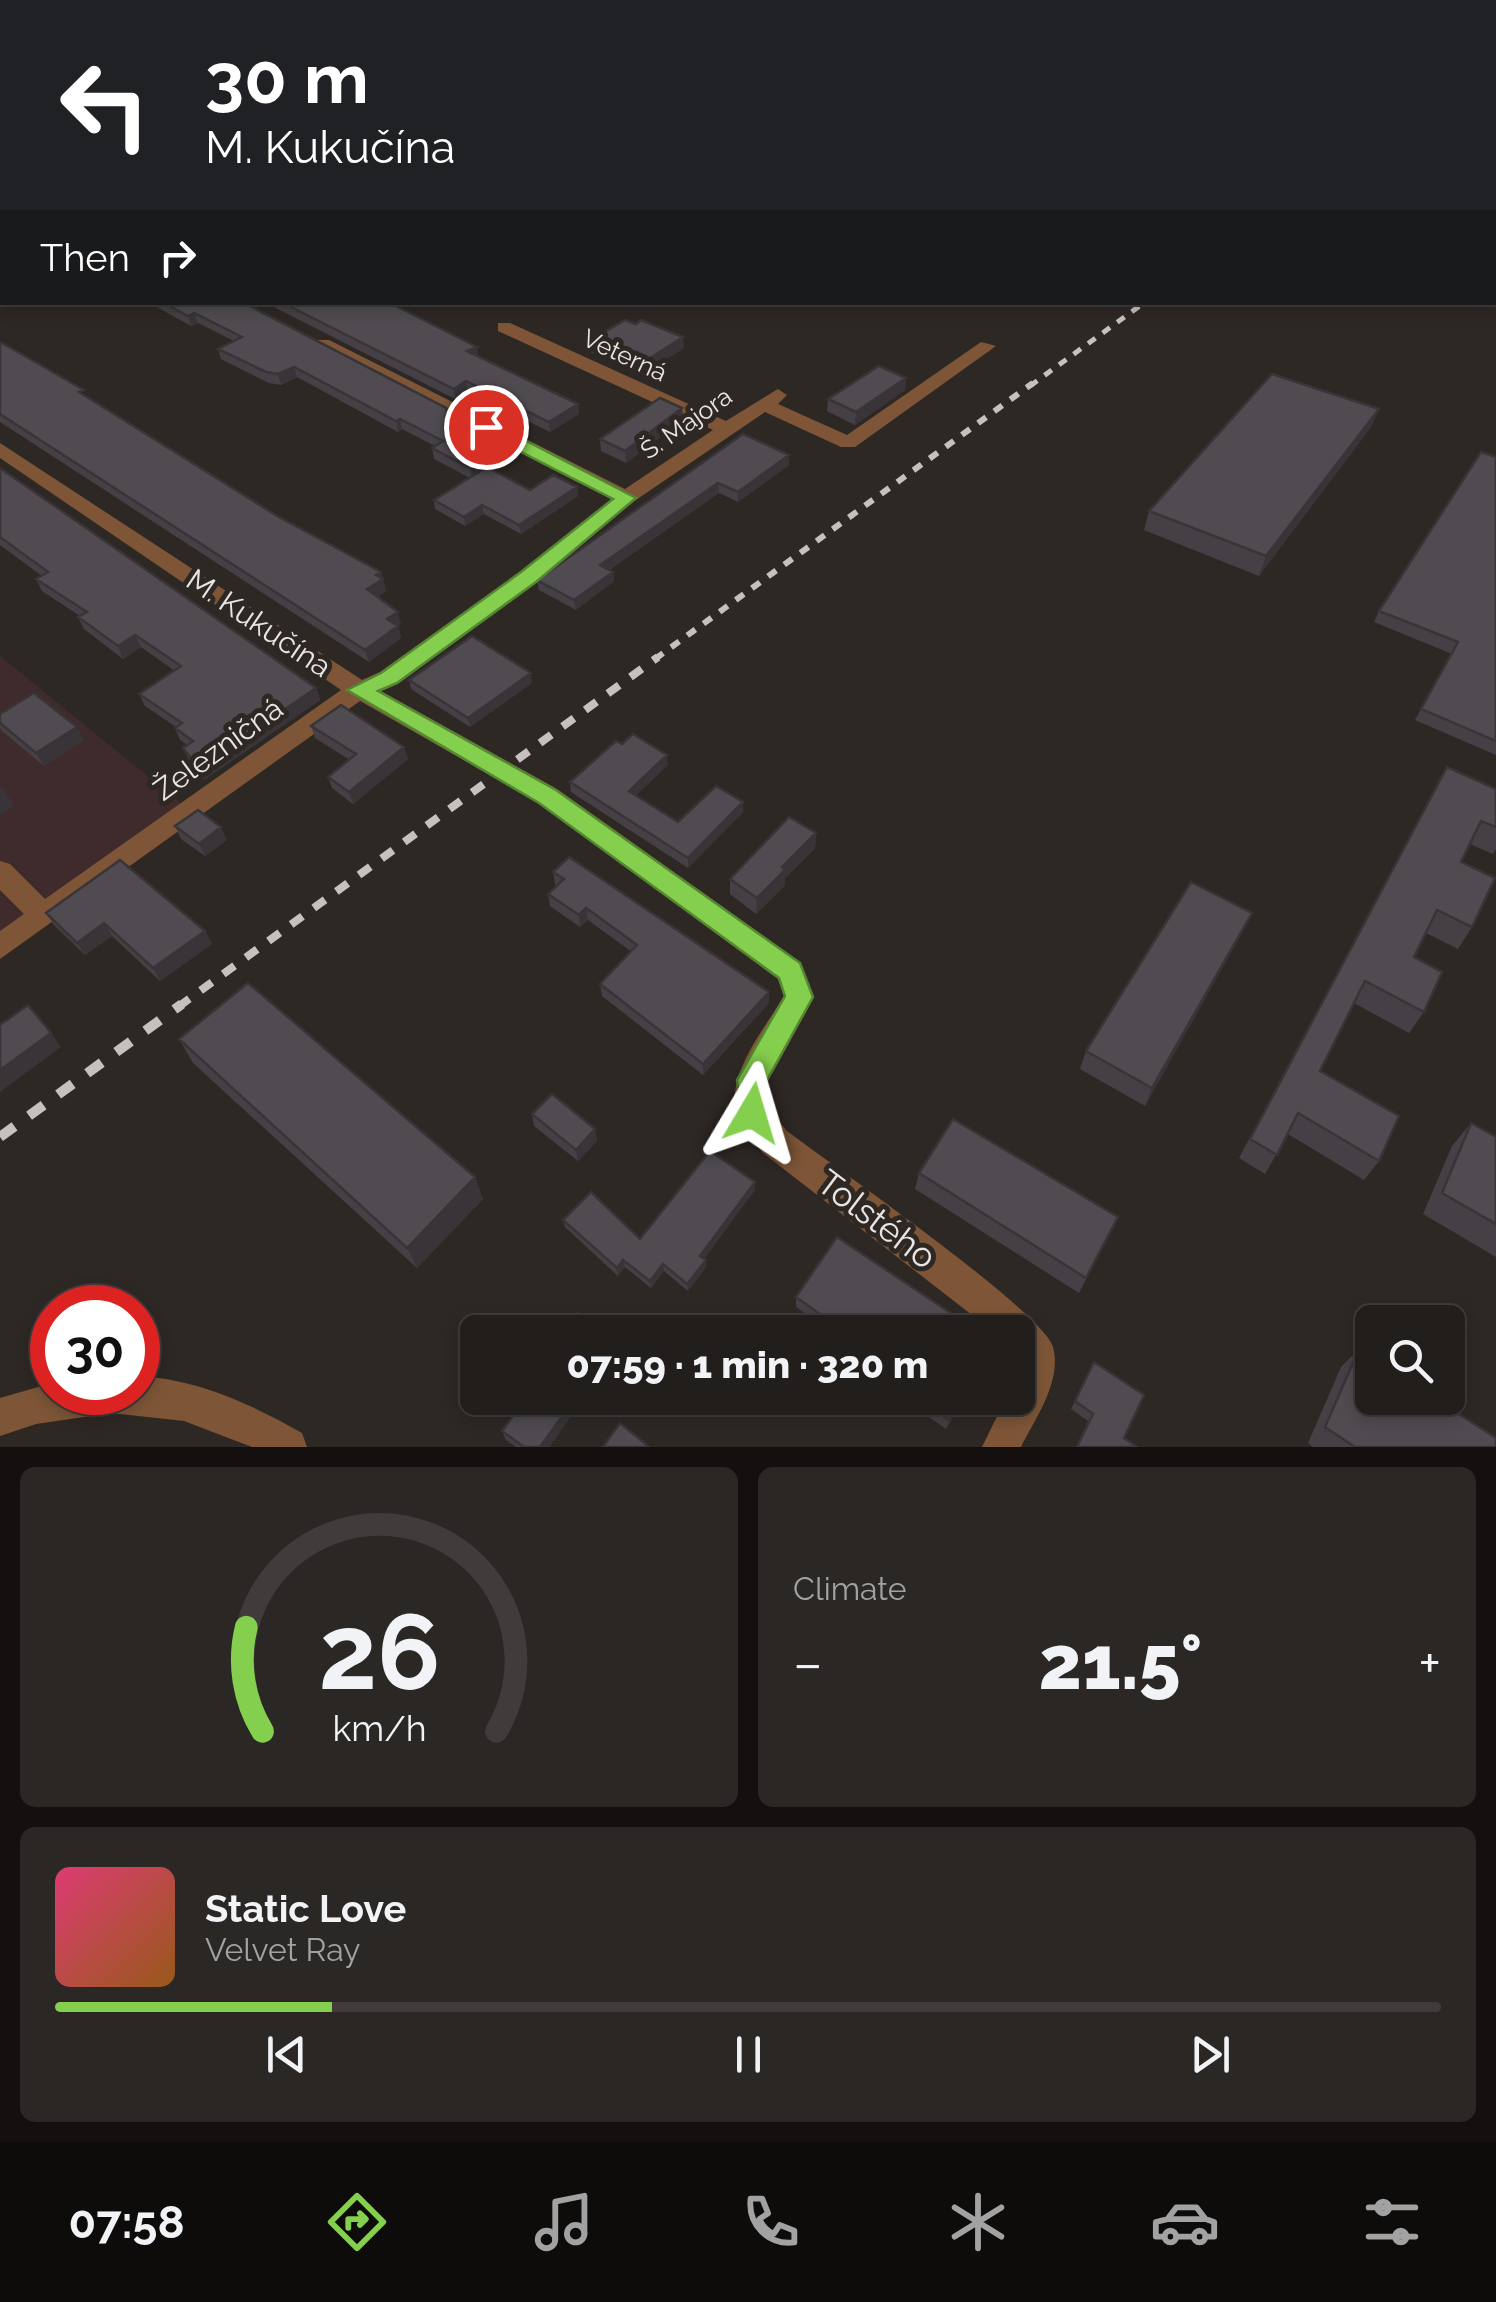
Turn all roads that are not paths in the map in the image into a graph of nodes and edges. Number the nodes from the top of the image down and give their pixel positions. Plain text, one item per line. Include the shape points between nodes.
1 (504, 327) dead end
2 (311, 338) edge
3 (987, 346) dead end
4 (725, 428) junction
5 (0, 449) edge
6 (626, 498) junction
7 (528, 577) joint
8 (358, 690) junction
9 (0, 872) edge
10 (44, 916) junction
11 (0, 948) edge
12 (752, 1113) joint
13 (0, 1417) edge
14 (288, 1447) edge
15 (1002, 1447) edge

1 - 4 street, Veterná
2 - 6 street, Š. Majora
3 - 4 street, Š. Majora via 848,443 771,400
4 - 6 street, Š. Majora
5 - 8 street, M. Kukučína
6 - 7 street, Š. Majora
7 - 8 street, Železničná via 389,678
8 - 10 street, Železničná
8 - 12 street, M. Kukučína via 534,787 790,971 799,997 752,1080
9 - 10 street
10 - 11 street, Železničná
12 - 15 street, Tolstého via 775,1142 1007,1320 1034,1348 1037,1375
13 - 14 street via 64,1396 118,1393 194,1401

